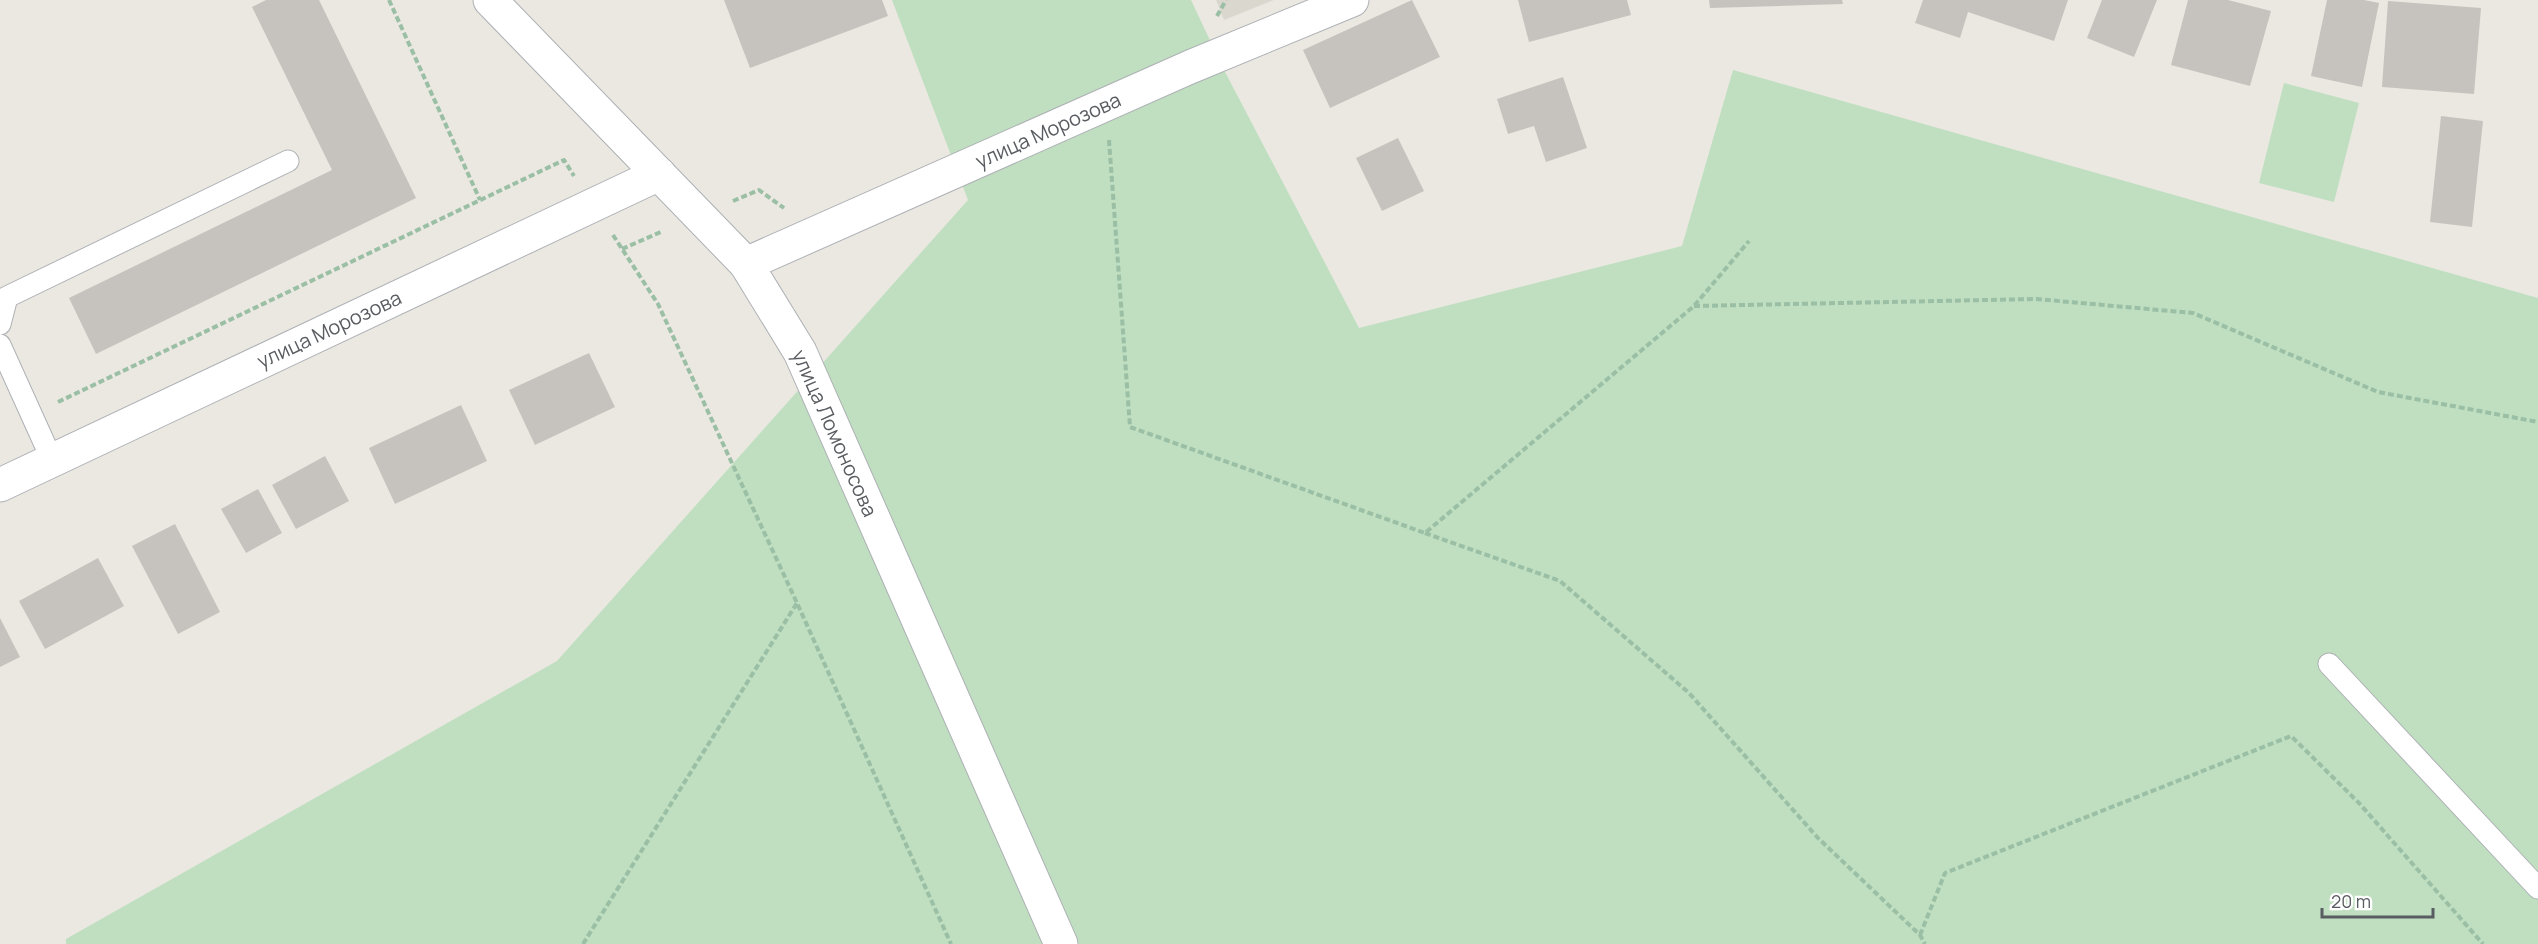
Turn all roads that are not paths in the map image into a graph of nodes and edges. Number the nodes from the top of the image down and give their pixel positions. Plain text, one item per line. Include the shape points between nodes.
1 (490, 0) edge
2 (1352, 0) edge
3 (288, 161) dead end
4 (659, 174) junction
5 (746, 264) junction
6 (3, 290) edge
7 (0, 324) edge
8 (0, 345) edge
9 (52, 460) junction
10 (0, 485) edge
11 (2329, 664) dead end
12 (2538, 888) edge
13 (1061, 944) edge

1 - 4 street, улица Ломоносова
2 - 5 street, улица Морозова
3 - 6 lane
4 - 5 street, улица Ломоносова
4 - 9 street, улица Морозова
5 - 13 street, улица Ломоносова via 800,352
6 - 7 lane
8 - 9 lane
9 - 10 street, улица Морозова
11 - 12 lane

